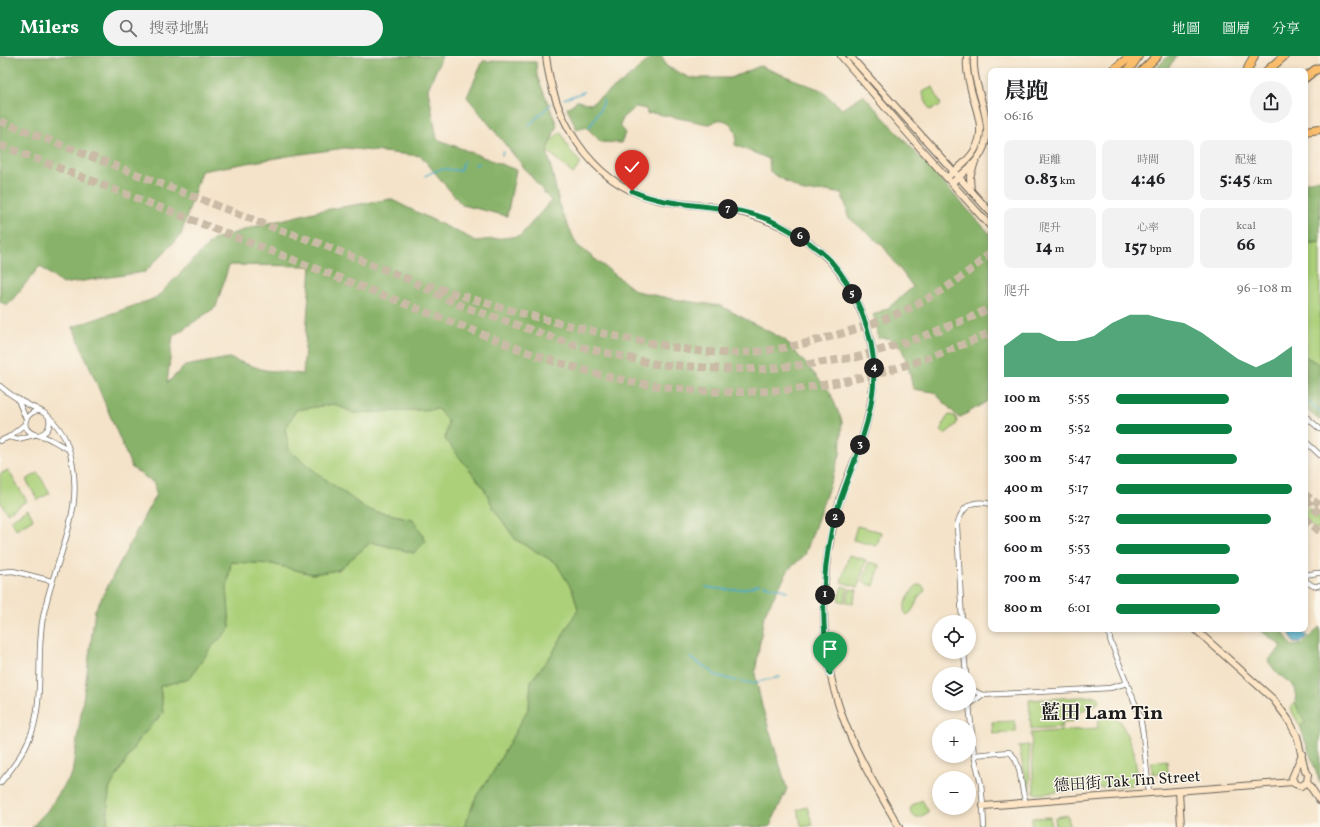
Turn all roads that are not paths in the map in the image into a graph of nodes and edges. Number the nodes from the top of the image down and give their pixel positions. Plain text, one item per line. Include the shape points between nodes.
1 (546, 56) edge
2 (841, 56) edge
3 (850, 56) edge
4 (967, 56) edge
5 (974, 56) edge
6 (1131, 56) edge
7 (1138, 56) edge
8 (1157, 56) edge
9 (1254, 56) edge
10 (1284, 56) edge
11 (1116, 68) edge
12 (1122, 68) edge
13 (1130, 68) edge
14 (1146, 68) edge
15 (1248, 68) edge
16 (1270, 68) edge
17 (1317, 69) edge
18 (1308, 76) edge
19 (1308, 128) edge
20 (1320, 128) edge
21 (975, 162) junction
22 (953, 172) junction
23 (947, 177) junction
24 (958, 178) junction
25 (952, 182) junction
26 (971, 192) junction
27 (988, 210) edge
28 (988, 224) edge
29 (0, 386) edge
30 (18, 400) junction
31 (40, 411) junction
32 (48, 418) junction
33 (1308, 419) edge
34 (26, 422) junction
35 (1320, 429) edge
36 (37, 435) junction
37 (9, 437) junction
38 (0, 441) edge
39 (1308, 444) edge
40 (68, 449) junction
41 (1320, 455) edge
42 (988, 503) edge
43 (0, 572) edge
44 (1320, 573) edge
45 (1308, 574) edge
46 (52, 580) junction
47 (1308, 583) edge
48 (1320, 585) edge
49 (962, 615) edge
50 (1109, 632) edge
51 (1199, 632) edge
52 (1128, 683) junction
53 (976, 692) edge
54 (982, 695) junction
55 (976, 700) edge
56 (1302, 754) junction
57 (976, 755) edge
58 (976, 763) edge
59 (1296, 770) junction
60 (1305, 770) junction
61 (1, 780) edge
62 (1292, 780) junction
63 (1306, 783) junction
64 (1179, 791) junction
65 (1149, 793) junction
66 (1319, 799) edge
67 (1026, 803) junction
68 (983, 806) junction
69 (899, 827) edge
70 (984, 827) edge
71 (1181, 827) edge

1 - 69 main road via 551,84 568,129 593,163 613,180 632,191 657,200 723,208 771,220 820,252 833,264 863,314 873,355 872,394 862,440 832,527 826,568 825,624 828,661 840,709 860,758
2 - 23 main road
3 - 22 main road
4 - 22 main road via 968,78 981,123 981,133 974,151
5 - 21 main road via 975,78 988,128 985,145
6 - 11 highway
6 - 12 highway
7 - 13 highway
8 - 14 highway
9 - 15 highway
10 - 16 highway
17 - 18 highway
19 - 20 highway
21 - 24 main road
21 - 26 main road via 970,177
22 - 23 main road
22 - 24 main road
23 - 25 main road
24 - 25 main road
24 - 26 main road
25 - 28 main road
26 - 27 main road
29 - 30 street
30 - 31 street
30 - 34 street
31 - 32 street
31 - 34 street via 32,412
32 - 36 street via 48,429
32 - 40 street via 62,433
33 - 35 street
34 - 36 street via 28,430
34 - 37 street
36 - 37 street via 18,439
36 - 40 street
37 - 38 street
39 - 41 street
40 - 46 street via 75,480 74,506
42 - 49 street via 971,504 965,508 957,525
43 - 46 street via 13,571
44 - 45 street
46 - 61 street via 42,623 33,728 21,756
47 - 48 street via 1316,587
50 - 52 street via 1110,640
51 - 56 main road via 1283,712 1293,727
52 - 54 street via 1110,688
52 - 65 street via 1140,716
53 - 54 street
54 - 55 street
56 - 59 main road
56 - 60 main road
57 - 67 street via 1009,752 1015,756
58 - 68 street
59 - 60 main road
59 - 62 main road
60 - 63 main road via 1308,774
62 - 63 main road via 1298,785
62 - 64 main road, 德田街 Tak Tin Street via 1274,784
63 - 66 main road
64 - 65 main road, 德田街 Tak Tin Street
64 - 71 main road
65 - 67 main road, 德田街 Tak Tin Street
67 - 68 main road, 德田街 Tak Tin Street
68 - 70 street

